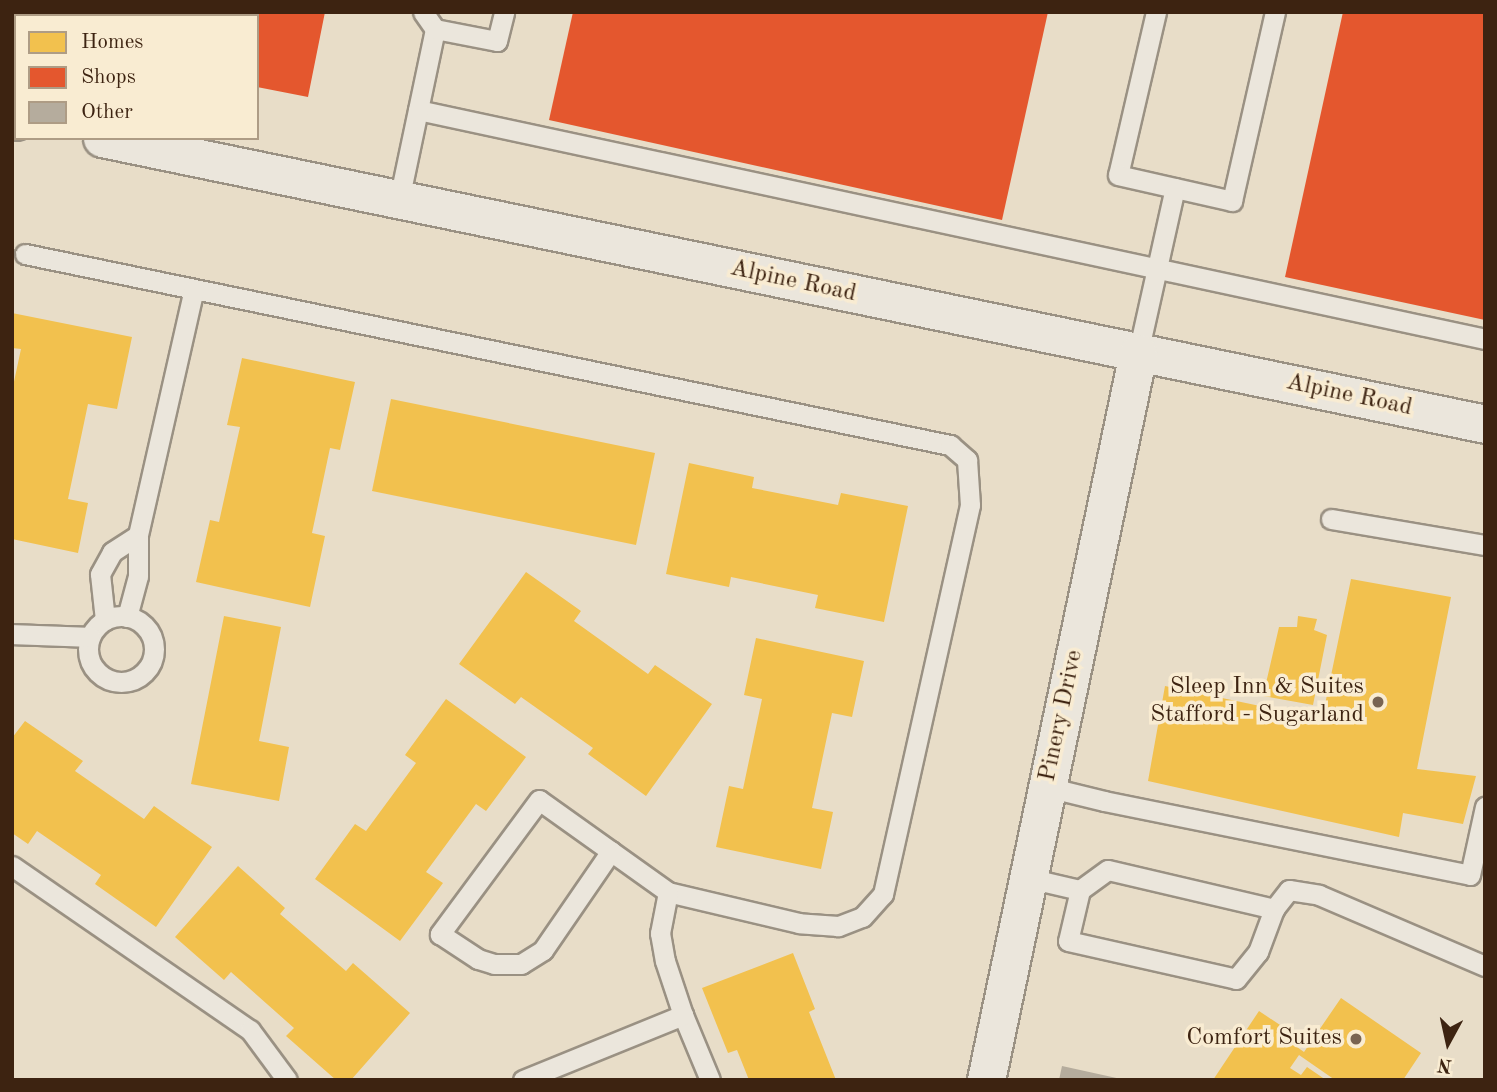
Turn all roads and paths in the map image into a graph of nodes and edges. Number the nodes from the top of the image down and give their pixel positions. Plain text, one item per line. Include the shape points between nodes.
1 (423, 12) edge
2 (503, 12) edge
3 (1156, 12) edge
4 (1275, 12) edge
5 (435, 29) junction
6 (418, 110) junction
7 (112, 140) edge
8 (1175, 188) junction
9 (399, 200) junction
10 (25, 254) dead end
11 (1156, 269) junction
12 (194, 289) junction
13 (1485, 340) edge
14 (1138, 353) junction
15 (1485, 424) edge
16 (1331, 519) dead end
17 (138, 535) junction
18 (1485, 545) edge
19 (127, 617) junction
20 (105, 620) junction
21 (13, 636) edge
22 (90, 637) junction
23 (1047, 787) junction
24 (1485, 807) edge
25 (611, 851) junction
26 (12, 866) edge
27 (1028, 878) junction
28 (1080, 890) junction
29 (668, 892) junction
30 (1274, 909) junction
31 (1485, 965) edge
32 (683, 1015) junction
33 (287, 1080) edge
34 (523, 1080) edge
35 (710, 1080) edge
36 (986, 1080) edge

1 - 5 lane
2 - 5 lane via 497,41
3 - 8 lane via 1118,175
4 - 8 lane via 1232,201
5 - 6 lane
6 - 9 lane
6 - 11 lane
7 - 9 street, Alpine Road
8 - 11 lane
9 - 14 street, Alpine Road
10 - 12 lane
11 - 13 lane
11 - 14 lane
12 - 17 lane
12 - 29 lane via 950,445 967,460 970,505 883,894 862,917 838,926 799,923
14 - 15 street, Alpine Road
14 - 23 street, Pinery Drive
16 - 18 lane
17 - 19 lane via 138,576
17 - 20 lane via 112,552 100,574
19 - 20 lane
19 - 22 lane via 146,628 152,638 151,661 137,678 116,681 98,673 89,656
20 - 22 lane
21 - 22 lane
23 - 24 lane via 1470,875
23 - 27 street, Pinery Drive
25 - 25 lane via 539,800 440,934 478,959 521,964 543,950
25 - 29 lane
26 - 33 lane via 250,1030
27 - 28 lane
27 - 36 street, Pinery Drive
28 - 30 lane via 1108,870
28 - 30 lane via 1068,941 1236,979 1258,952
29 - 32 lane via 660,933
30 - 31 lane via 1289,890 1319,895
32 - 34 lane
32 - 35 lane

